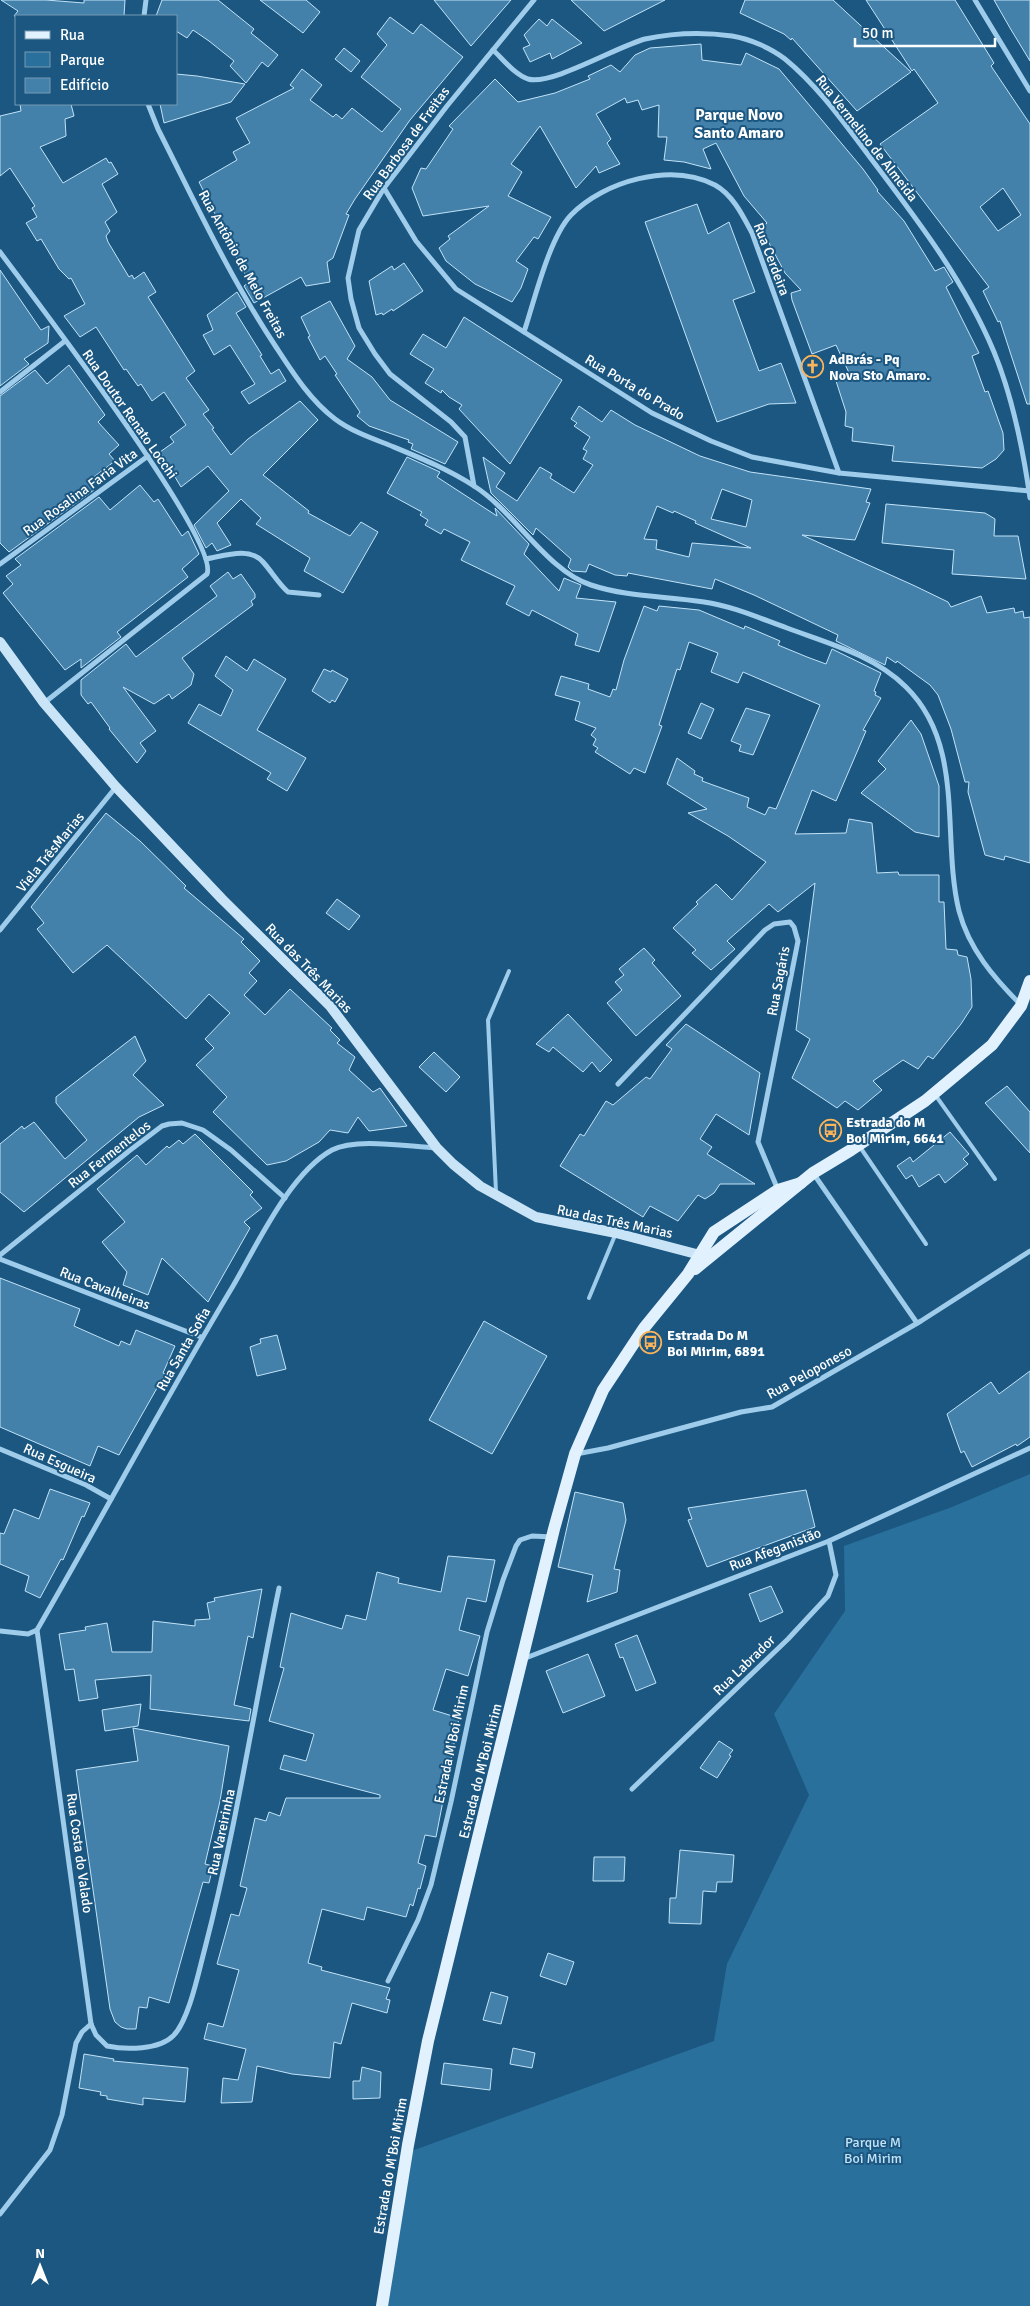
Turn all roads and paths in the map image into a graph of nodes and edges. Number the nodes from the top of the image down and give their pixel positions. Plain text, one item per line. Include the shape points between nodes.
1 (146, 0) edge
2 (534, 0) edge
3 (975, 0) edge
4 (144, 15) edge
5 (492, 50) junction
6 (1030, 92) edge
7 (148, 105) edge
8 (384, 188) junction
9 (0, 252) edge
10 (524, 332) junction
11 (65, 341) junction
12 (0, 392) edge
13 (148, 456) junction
14 (840, 473) junction
15 (474, 486) junction
16 (1030, 491) edge
17 (1030, 498) edge
18 (206, 559) junction
19 (0, 564) edge
20 (319, 595) dead end
21 (0, 642) edge
22 (44, 703) junction
23 (116, 787) junction
24 (0, 930) edge
25 (509, 971) dead end
26 (1030, 981) edge
27 (1021, 1006) junction
28 (618, 1084) dead end
29 (934, 1093) junction
30 (859, 1145) junction
31 (437, 1148) junction
32 (813, 1172) junction
33 (995, 1179) dead end
34 (801, 1183) junction
35 (778, 1190) junction
36 (496, 1196) junction
37 (285, 1198) junction
38 (616, 1233) junction
39 (926, 1244) dead end
40 (1030, 1251) edge
41 (700, 1255) junction
42 (0, 1257) edge
43 (688, 1274) junction
44 (590, 1298) dead end
45 (917, 1323) junction
46 (201, 1337) junction
47 (1030, 1448) edge
48 (0, 1449) edge
49 (575, 1454) junction
50 (110, 1499) junction
51 (552, 1537) junction
52 (829, 1541) junction
53 (279, 1588) dead end
54 (37, 1630) junction
55 (0, 1632) edge
56 (523, 1659) junction
57 (632, 1789) dead end
58 (388, 1980) dead end
59 (91, 2024) junction
60 (135, 2048) joint
61 (0, 2214) edge
62 (382, 2306) edge

1 - 4 street
2 - 5 street, Rua Barbosa de Freitas
3 - 6 street
5 - 8 street, Rua Barbosa de Freitas
5 - 16 street, Rua Vermelino de Almeida via 518,73 536,80 563,73 644,40 679,33 733,36 761,44 784,58 807,80 891,185 938,248 980,320 1006,386
7 - 15 street, Rua Antônio de Melo Freitas via 225,262 298,382 334,419
8 - 10 street, Rua Porta do Prado via 416,241 456,289
8 - 15 street, Rua Barbosa de Freitas via 359,230 349,270 351,299 359,328 390,374 452,422 465,437
9 - 11 street, Rua Doutor Renato Locchi
10 - 14 street, Rua Porta do Prado via 652,413 711,441 752,457
10 - 14 street, Rua Cerdeira via 558,236 570,216 591,199 617,185 669,175 692,177 716,186 731,198 752,233
11 - 12 street
11 - 13 street, Rua Doutor Renato Locchi
13 - 18 street, Rua Doutor Renato Locchi
13 - 19 street, Rua Rosalina Faria Vita
14 - 16 street, Rua Porta do Prado
15 - 27 street, Rua Antônio de Melo Freitas via 501,508 562,569 588,585 623,593 730,607 856,654 906,686 933,725 942,756 960,914 975,950
16 - 17 street, Rua Vermelino de Almeida
18 - 20 street via 251,554 261,560 288,592
18 - 22 street via 208,571 203,578
21 - 22 street, Rua das Três Marias
22 - 23 street, Rua das Três Marias
23 - 24 street, Viela TrêsMarias
23 - 31 street, Rua das Três Marias via 222,900 330,1006
25 - 36 lane via 488,1020
26 - 27 main road, Estrada do M'Boi Mirim
27 - 29 main road, Estrada do M'Boi Mirim via 992,1045
28 - 35 street, Rua Sagáris via 765,930 774,924 790,922 798,941 758,1142
29 - 30 main road, Estrada do M'Boi Mirim
29 - 33 lane
30 - 32 main road, Estrada do M'Boi Mirim
30 - 39 lane
31 - 36 street, Rua das Três Marias
31 - 37 street, Rua Santa Sofia via 342,1146 317,1162
32 - 34 main road, Estrada do M'Boi Mirim
32 - 45 street
34 - 35 main road, Estrada do M'Boi Mirim
34 - 43 main road, Estrada do M'Boi Mirim
35 - 41 main road, Estrada do M'Boi Mirim via 714,1232
36 - 38 street, Rua das Três Marias via 536,1217
37 - 42 street, Rua Fermentelos via 203,1130 182,1123 169,1124 162,1126
37 - 46 street, Rua Santa Sofia
38 - 41 street, Rua das Três Marias
38 - 44 lane
40 - 45 street, Rua Peloponeso
41 - 43 main road, Estrada do M'Boi Mirim
42 - 46 street, Rua Cavalheiras
43 - 49 main road, Estrada do M'Boi Mirim via 644,1328 603,1390
45 - 49 street, Rua Peloponeso via 772,1408 741,1412
46 - 50 street, Rua Santa Sofia
47 - 52 street, Rua Afeganistão
48 - 50 street, Rua Esgueira via 86,1485
49 - 51 main road, Estrada do M'Boi Mirim
50 - 54 street, Rua Santa Sofia
51 - 56 main road, Estrada do M'Boi Mirim
51 - 58 street, Estrada M'Boi Mirim via 532,1536 520,1540 503,1580 486,1632 431,1884 418,1920
52 - 56 street, Rua Afeganistão
52 - 57 street, Rua Labrador via 836,1575 828,1596 788,1639
53 - 60 street, Rua Vareirinha via 231,1841 197,1978 182,2025 173,2036 164,2043
54 - 55 street via 28,1634
54 - 59 street, Rua Costa do Valado
56 - 62 main road, Estrada do M'Boi Mirim via 428,2040
59 - 60 street, Rua Costa do Valado via 107,2046
59 - 61 street via 76,2043 62,2116 50,2150

